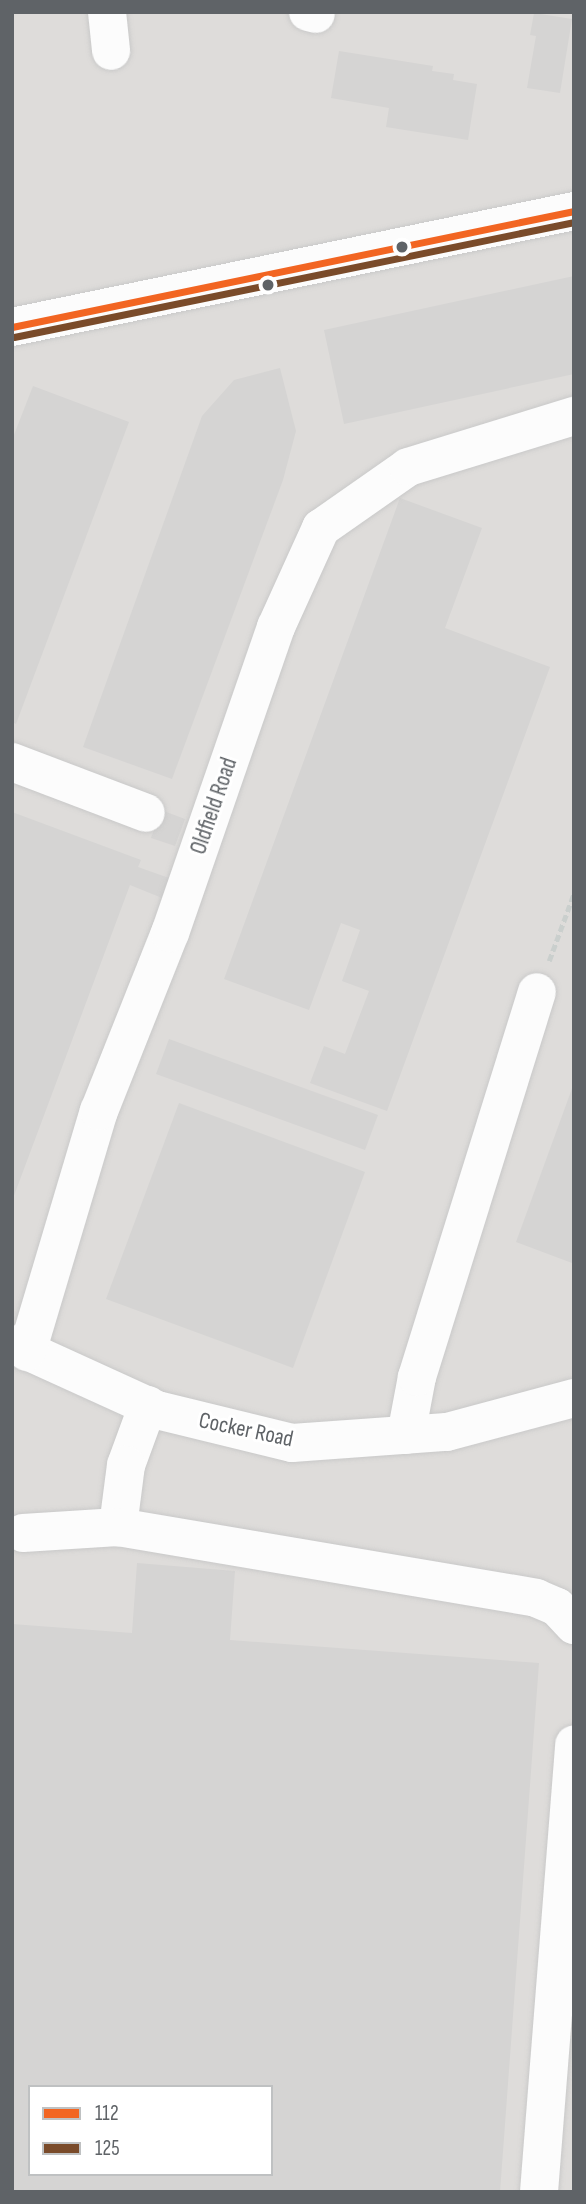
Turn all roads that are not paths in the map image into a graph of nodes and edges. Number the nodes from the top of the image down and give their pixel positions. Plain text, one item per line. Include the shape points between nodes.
1 (107, 12) edge
2 (111, 51) dead end
3 (574, 211) edge
4 (12, 327) edge
5 (574, 416) edge
6 (12, 762) edge
7 (146, 813) dead end
8 (537, 992) road end
9 (20, 1348) edge
10 (574, 1398) edge
11 (148, 1405) junction
12 (406, 1435) junction
13 (118, 1527) junction
14 (23, 1533) dead end
15 (574, 1625) edge
16 (574, 1744) edge
17 (539, 2192) edge

1 - 2 street
3 - 4 street
5 - 9 street, Oldfield Road via 408,467 321,528 276,627 170,933 99,1111
6 - 7 street
8 - 12 street via 421,1364
9 - 11 street, Cocker Road
10 - 12 street, Cocker Road via 447,1432
11 - 12 street, Cocker Road via 292,1443
11 - 13 street via 126,1465
13 - 14 street
13 - 15 street via 536,1598 557,1607
16 - 17 street

